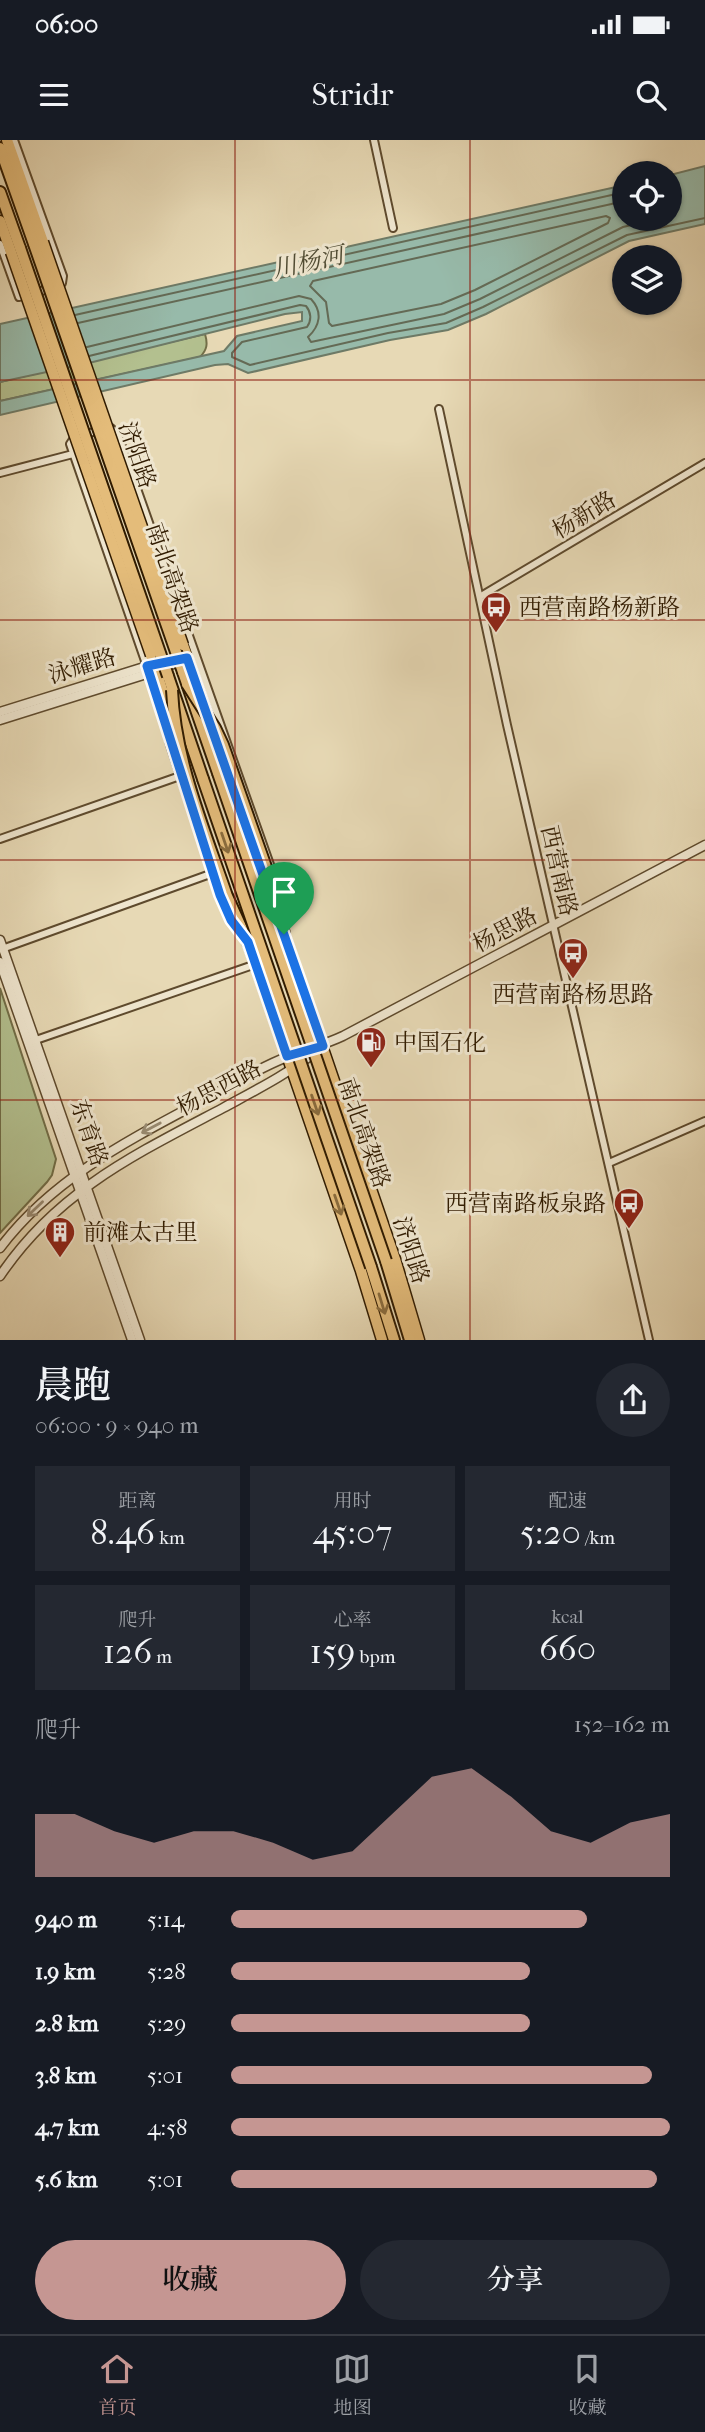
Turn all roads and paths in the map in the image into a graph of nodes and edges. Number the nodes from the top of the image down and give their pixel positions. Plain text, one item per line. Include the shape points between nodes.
1 (7, 140) edge
2 (14, 140) edge
3 (374, 140) edge
4 (0, 148) edge
5 (0, 192) edge
6 (0, 221) edge
7 (393, 228) dead end
8 (0, 244) edge
9 (439, 409) dead end
10 (73, 454) junction
11 (705, 463) edge
12 (0, 473) edge
13 (481, 596) junction
14 (187, 658) junction
15 (151, 666) junction
16 (187, 684) junction
17 (172, 690) junction
18 (0, 712) edge
19 (0, 720) edge
20 (180, 776) junction
21 (0, 839) edge
22 (705, 845) edge
23 (213, 873) junction
24 (554, 925) junction
25 (284, 934) junction
26 (248, 942) junction
27 (1, 946) edge
28 (0, 962) edge
29 (256, 964) junction
30 (32, 1042) junction
31 (323, 1046) junction
32 (287, 1056) junction
33 (292, 1071) junction
34 (705, 1121) edge
35 (609, 1163) junction
36 (77, 1172) junction
37 (83, 1189) junction
38 (0, 1248) edge
39 (0, 1276) edge
40 (132, 1340) edge
41 (140, 1340) edge
42 (382, 1340) edge
43 (394, 1340) edge
44 (410, 1340) edge
45 (419, 1340) edge
46 (649, 1340) edge

1 - 14 main road, 济阳路, bridge
2 - 8 street via 62,283 19,298
3 - 7 street
4 - 16 highway, 南北高架路, bridge
5 - 17 highway, 南北高架路, bridge
6 - 15 main road, bridge
9 - 13 street, 西营南路
10 - 12 street
10 - 15 street
10 - 25 street via 70,444 74,438 106,428 118,435 277,882
11 - 13 street, 杨新路
13 - 24 street, 西营南路
14 - 15 street, 泳耀路
14 - 25 main road, 济阳路
15 - 18 street, 泳耀路
15 - 19 street, 泳耀路
15 - 20 street
15 - 26 main road
16 - 25 highway, bridge via 223,745 272,884
16 - 44 highway, 南北高架路, bridge
17 - 26 highway, bridge via 179,753 226,896
17 -> 43 highway, 南北高架路, bridge
20 - 21 street
20 - 23 street
22 - 24 street, 杨思路
23 - 26 street via 225,908
23 - 27 street
24 - 31 street, 杨思路
24 - 35 street, 西营南路
25 - 31 main road, 济阳路
26 - 29 main road
27 - 30 street, 东育路
28 - 30 street, 东育路
29 - 30 street
29 - 32 main road
30 - 36 street, 东育路
31 - 32 street, 杨思西路
31 - 33 street, 杨思西路
31 - 45 main road, 济阳路
32 - 33 main road
32 -> 36 street, 杨思西路
33 - 37 street, 杨思西路 via 129,1158
33 -> 42 main road
34 - 35 street
35 - 46 street, 西营南路
36 - 37 street, 东育路
36 -> 38 street, 杨思西路 via 34,1209
37 - 39 street, 杨思西路 via 32,1235
37 - 40 street, 东育路
37 - 41 street, 东育路

